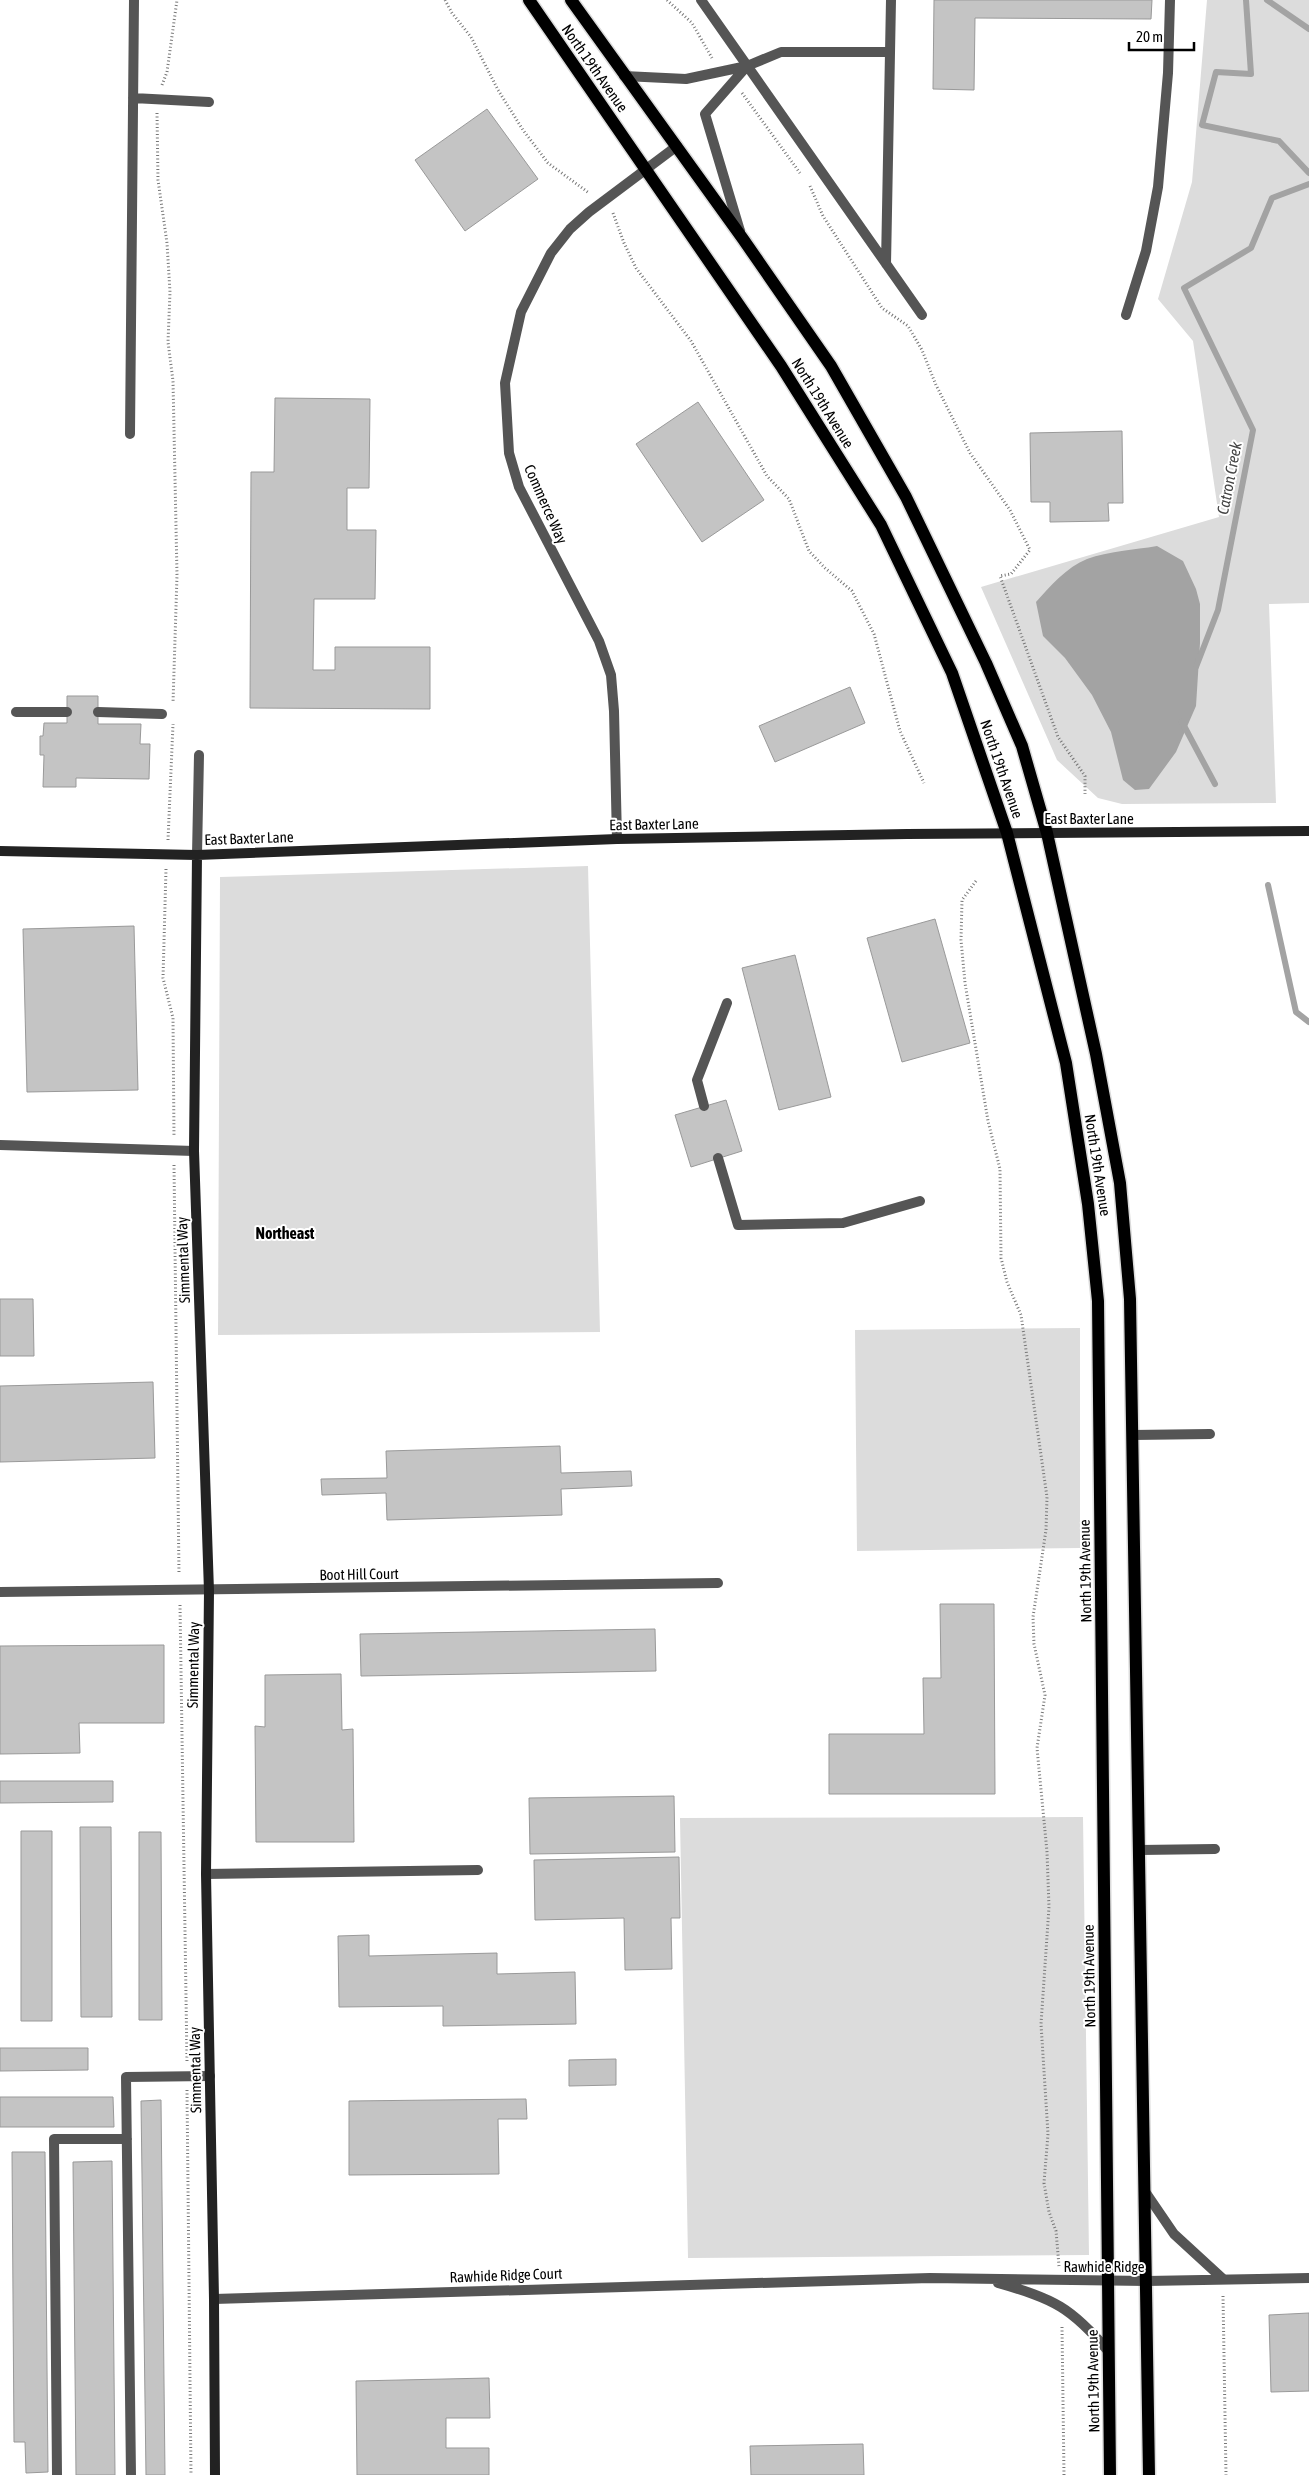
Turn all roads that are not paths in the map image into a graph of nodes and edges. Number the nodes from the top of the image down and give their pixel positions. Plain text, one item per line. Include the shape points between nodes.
1 (134, 0) edge
2 (529, 0) edge
3 (571, 0) edge
4 (701, 0) edge
5 (890, 0) edge
6 (1170, 0) edge
7 (890, 52) junction
8 (748, 66) junction
9 (624, 76) junction
10 (133, 98) junction
11 (209, 102) dead end
12 (677, 146) junction
13 (645, 169) junction
14 (743, 239) junction
15 (886, 264) junction
16 (922, 315) dead end
17 (1126, 315) dead end
18 (130, 434) dead end
19 (16, 712) dead end
20 (67, 712) dead end
21 (98, 712) dead end
22 (162, 714) dead end
23 (199, 755) dead end
24 (1309, 832) edge
25 (1007, 833) junction
26 (1047, 833) junction
27 (617, 840) junction
28 (0, 851) edge
29 (197, 855) junction
30 (727, 1002) dead end
31 (704, 1106) dead end
32 (0, 1145) edge
33 (194, 1151) junction
34 (718, 1158) dead end
35 (920, 1201) dead end
36 (1210, 1434) dead end
37 (1133, 1435) junction
38 (718, 1583) dead end
39 (209, 1591) junction
40 (0, 1592) edge
41 (1215, 1849) dead end
42 (1140, 1850) junction
43 (478, 1870) dead end
44 (206, 1874) junction
45 (210, 2076) junction
46 (127, 2139) junction
47 (1146, 2193) junction
48 (1309, 2278) edge
49 (1223, 2279) junction
50 (985, 2280) junction
51 (1108, 2281) junction
52 (1146, 2281) junction
53 (799, 2283) joint
54 (214, 2299) junction
55 (1109, 2352) junction
56 (58, 2475) edge
57 (131, 2475) edge
58 (215, 2475) edge
59 (1110, 2475) edge
60 (1149, 2475) edge

1 - 10 street
2 - 13 main road, North 19th Avenue
3 - 9 main road, North 19th Avenue
4 - 8 street
5 - 7 street
6 - 17 street via 1168,73 1158,187 1146,251
7 - 8 street via 781,52
7 - 15 street
8 - 9 street via 686,79
8 - 14 street via 705,114
8 - 15 street
9 - 12 main road, North 19th Avenue
10 - 11 street
10 - 18 street
12 - 13 street, Commerce Way
12 - 14 main road, North 19th Avenue
13 - 25 main road, North 19th Avenue via 781,366 881,525 952,673
13 - 27 street, Commerce Way via 570,229 551,253 520,312 505,383 509,453 519,487 599,641 610,675
14 - 26 main road, North 19th Avenue via 830,366 906,496 1022,746
15 - 16 street
19 - 20 street
21 - 22 street
23 - 29 street
24 - 26 street, East Baxter Lane
25 - 26 street, East Baxter Lane
25 - 27 street, East Baxter Lane
25 - 51 main road, North 19th Avenue via 1066,1063 1088,1204 1098,1301
26 - 37 main road, North 19th Avenue via 1096,1054 1120,1183 1130,1298
27 - 29 street, East Baxter Lane
28 - 29 street, East Baxter Lane
29 - 33 street, Simmental Way
30 - 31 street via 697,1080
32 - 33 street
33 - 39 street, Simmental Way
34 - 35 street via 738,1225 843,1223
36 - 37 street
37 - 42 main road, North 19th Avenue
38 - 39 street, Boot Hill Court
39 - 40 street, Boot Hill Court
39 - 44 street, Simmental Way
41 - 42 street
42 - 47 main road, North 19th Avenue
43 - 44 street
44 - 45 street, Simmental Way
45 - 46 street via 126,2077
45 - 54 street, Simmental Way
46 - 56 street via 54,2139
46 - 57 street
47 - 49 street via 1174,2234
47 - 52 main road, North 19th Avenue
48 - 49 street, Rawhide Ridge
49 - 52 street, Rawhide Ridge
50 - 51 street, Rawhide Ridge
50 - 53 street, Rawhide Ridge via 930,2278
50 - 55 street, Rawhide Ridge via 1040,2295 1062,2307 1087,2326
51 - 52 street, Rawhide Ridge
51 - 55 main road, North 19th Avenue
52 - 60 main road, North 19th Avenue
53 - 54 street, Rawhide Ridge Court
54 - 58 street, Simmental Way
55 - 59 main road, North 19th Avenue

